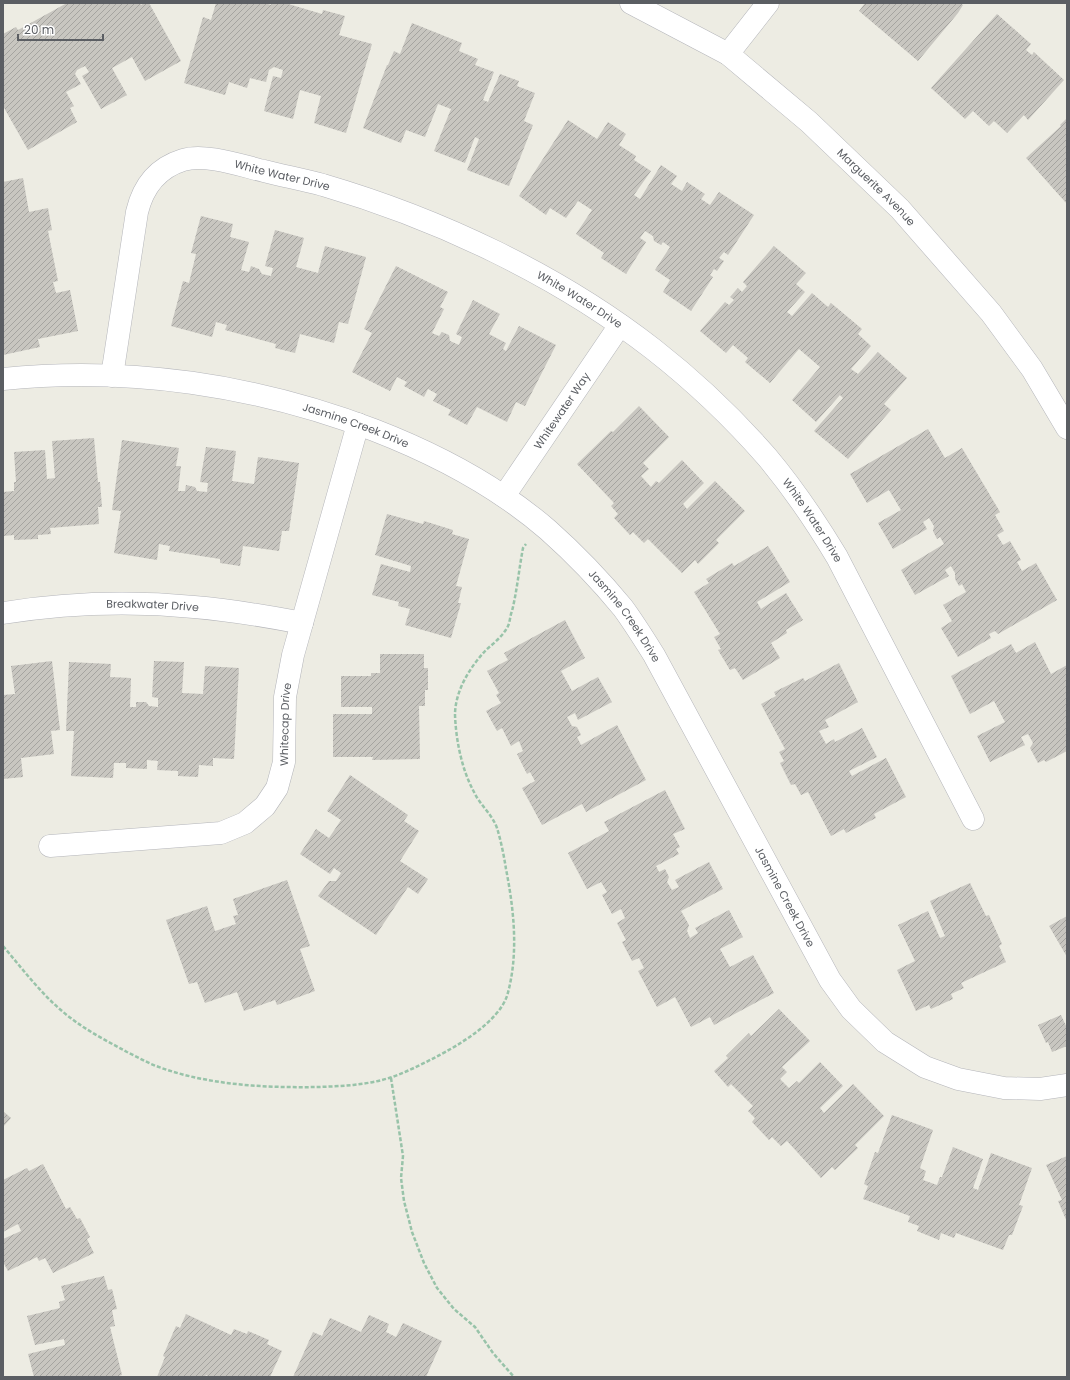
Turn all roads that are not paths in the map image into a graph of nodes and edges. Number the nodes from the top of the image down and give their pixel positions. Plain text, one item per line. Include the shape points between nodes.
1 (631, 3) edge
2 (768, 3) edge
3 (728, 54) junction
4 (620, 325) junction
5 (112, 376) junction
6 (3, 379) edge
7 (358, 424) junction
8 (1067, 428) edge
9 (504, 496) junction
10 (3, 613) edge
11 (302, 623) junction
12 (973, 819) dead end
13 (50, 846) dead end
14 (1067, 1085) edge

1 - 3 street, Marguerite Avenue
2 - 3 street
3 - 8 street, Marguerite Avenue via 809,122 900,209 991,313 1032,369
4 - 5 street, White Water Drive via 526,268 426,221 322,185 205,157 184,159 166,168 150,181 140,199
4 - 9 street, Whitewater Way
4 - 12 street, White Water Drive via 684,374 742,429 816,523 837,557
5 - 6 street, Jasmine Creek Drive
5 - 7 street, Jasmine Creek Drive via 164,379 243,391 312,408
7 - 9 street, Jasmine Creek Drive via 410,444 449,463
7 - 11 street, Whitecap Drive
9 - 14 street, Jasmine Creek Drive via 541,524 587,568 623,609 654,655 830,980 851,1009 885,1042 926,1067 958,1080 1004,1088 1040,1089
10 - 11 street, Breakwater Drive via 105,604 154,604 239,612
11 - 13 street, Whitecap Drive via 285,697 284,762 277,788 265,806 245,823 221,833

